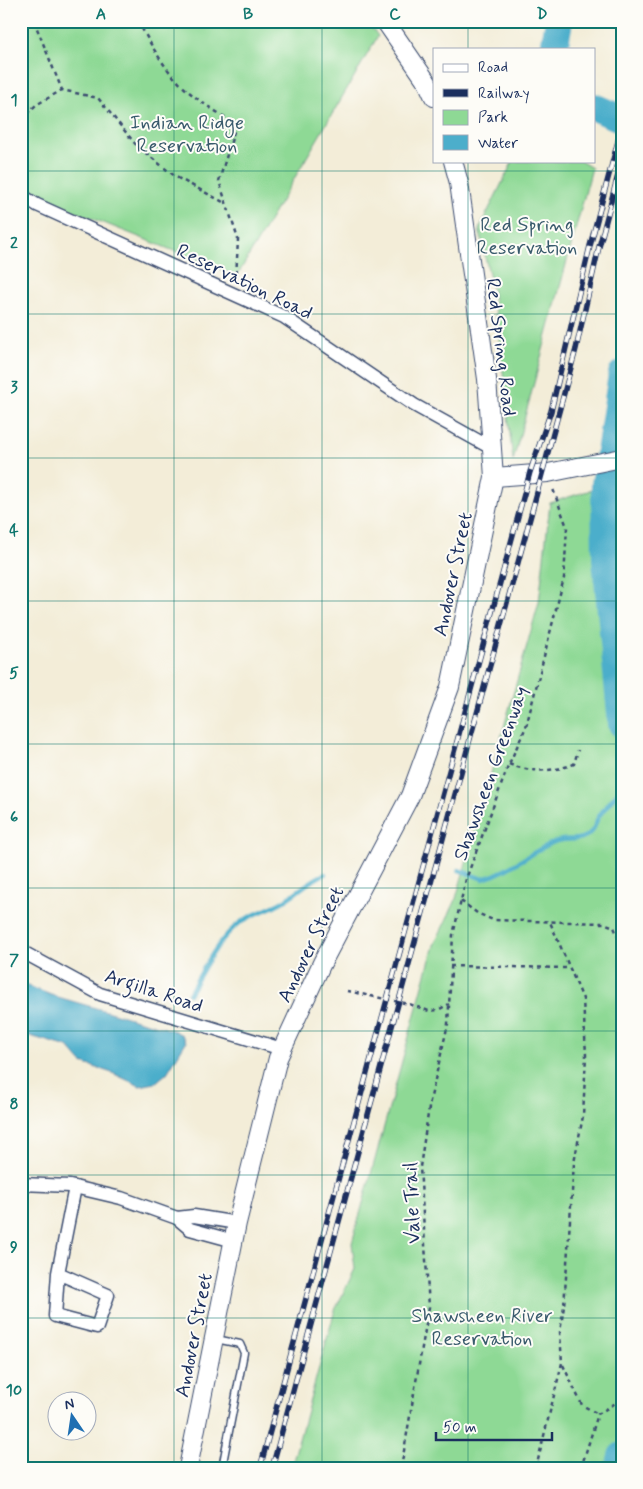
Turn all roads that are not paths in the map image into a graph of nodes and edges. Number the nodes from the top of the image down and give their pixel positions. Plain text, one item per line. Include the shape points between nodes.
1 (385, 21) edge
2 (433, 95) edge
3 (454, 162) edge
4 (21, 195) edge
5 (493, 449) junction
6 (622, 458) edge
7 (494, 477) junction
8 (21, 951) edge
9 (282, 1050) junction
10 (21, 1184) edge
11 (75, 1188) junction
12 (177, 1218) junction
13 (236, 1223) junction
14 (234, 1242) junction
15 (58, 1274) junction
16 (214, 1339) junction
17 (188, 1468) edge
18 (222, 1468) edge

1 - 2 main road
3 - 5 main road, Red Spring Road via 487,379
4 - 5 street, Reservation Road via 284,317 414,405
5 - 7 main road, Andover Street
6 - 7 main road via 548,474
7 - 9 main road, Andover Street via 450,687 410,796 322,963
8 - 9 street, Argilla Road via 100,994
9 - 13 main road, Andover Street
10 - 11 street
11 - 12 street via 121,1198
11 - 15 street
12 - 13 street via 194,1216
12 - 14 street via 190,1229
13 - 14 main road, Andover Street
14 - 16 main road, Andover Street
15 - 15 street via 55,1316 96,1327 108,1295
16 - 17 main road, Andover Street
16 - 18 lane via 240,1344 244,1353

